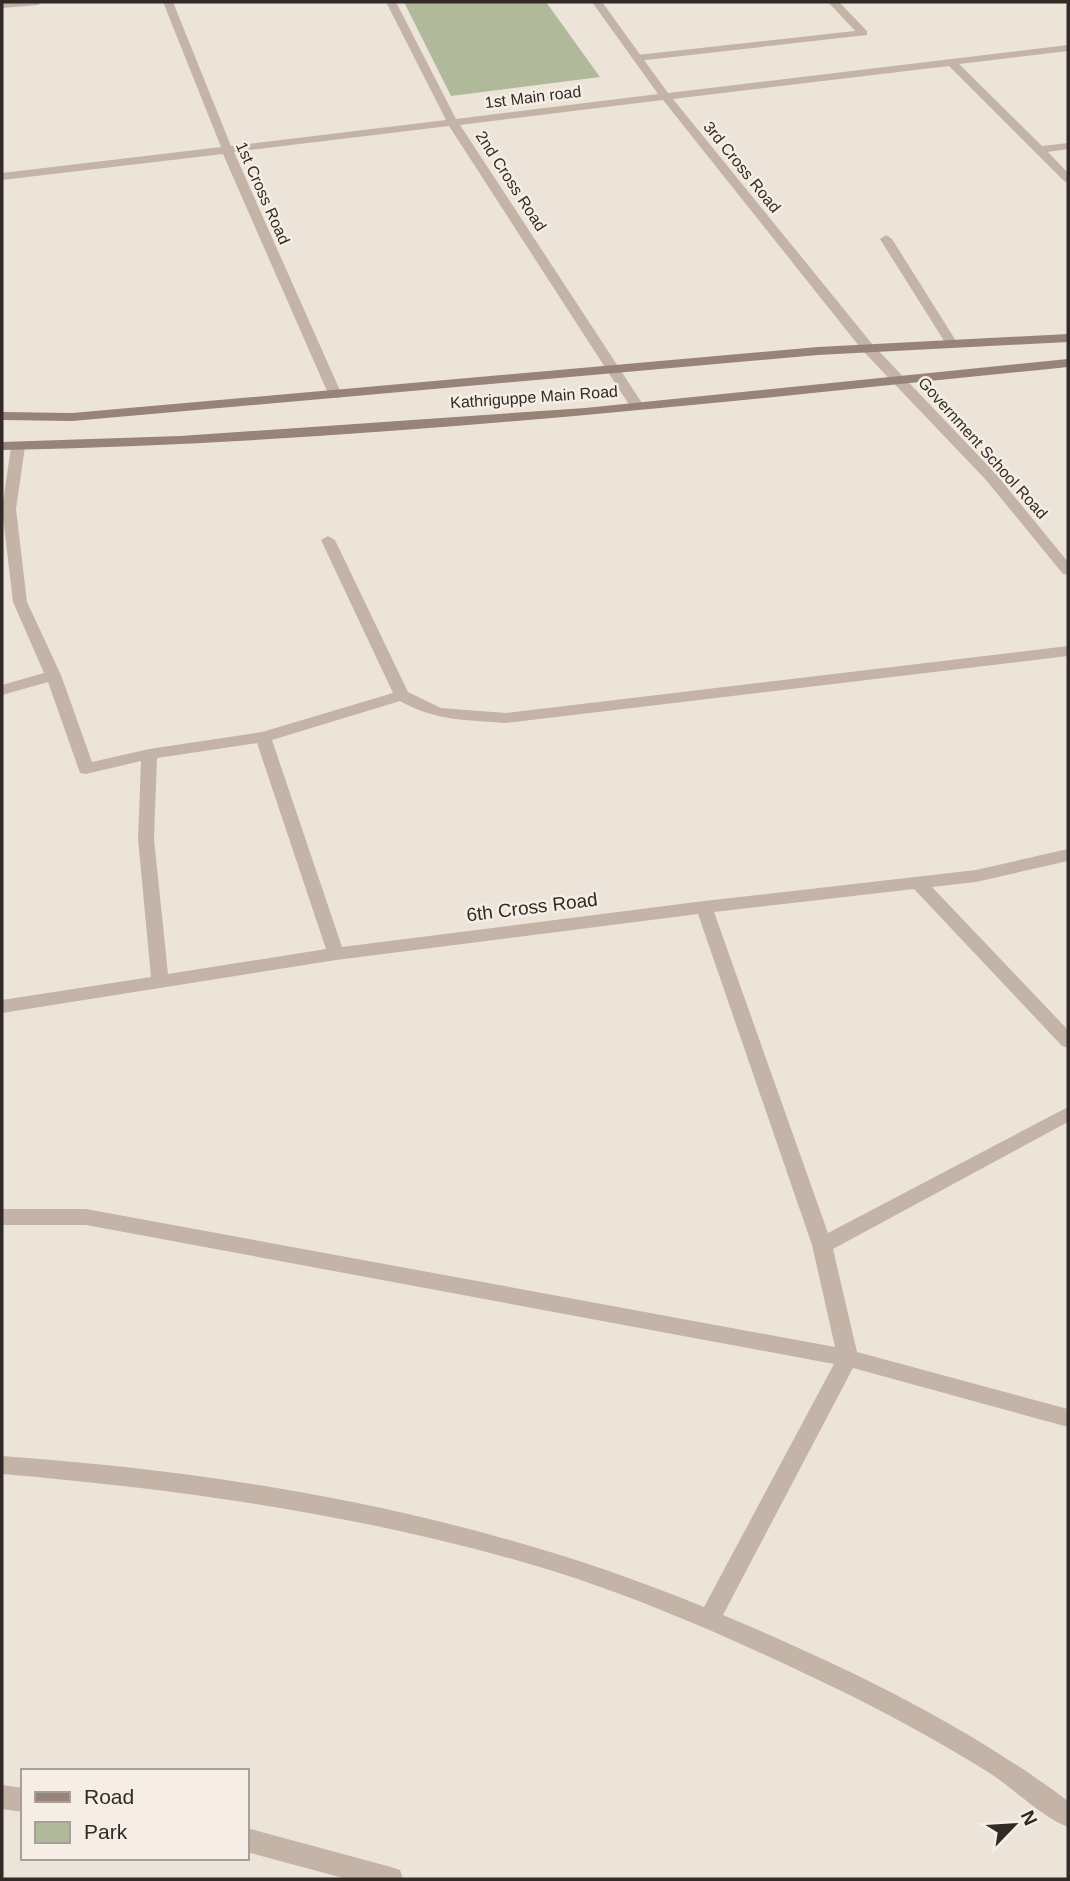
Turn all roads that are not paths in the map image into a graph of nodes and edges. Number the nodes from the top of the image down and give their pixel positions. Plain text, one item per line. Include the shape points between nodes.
1 (38, 2) edge
2 (168, 2) edge
3 (391, 2) edge
4 (597, 2) edge
5 (833, 2) edge
6 (2, 5) edge
7 (1068, 48) edge
8 (637, 58) junction
9 (950, 61) junction
10 (665, 96) junction
11 (453, 123) junction
12 (1068, 146) edge
13 (227, 149) junction
14 (1040, 150) junction
15 (2, 177) edge
16 (1068, 179) edge
17 (886, 239) dead end
18 (1068, 338) edge
19 (952, 344) junction
20 (868, 348) junction
21 (1068, 363) edge
22 (616, 371) junction
23 (899, 380) junction
24 (335, 394) junction
25 (637, 406) junction
26 (2, 416) edge
27 (10, 447) edge
28 (328, 540) dead end
29 (1068, 571) edge
30 (1068, 652) edge
31 (53, 675) junction
32 (2, 690) edge
33 (402, 695) junction
34 (263, 737) junction
35 (149, 754) junction
36 (1068, 855) edge
37 (919, 884) junction
38 (704, 906) junction
39 (335, 954) junction
40 (160, 980) junction
41 (2, 1006) edge
42 (1068, 1041) edge
43 (1068, 1114) edge
44 (2, 1217) edge
45 (822, 1245) junction
46 (848, 1358) junction
47 (1068, 1418) edge
48 (2, 1465) edge
49 (709, 1619) junction
50 (2, 1797) edge
51 (21, 1800) edge
52 (1068, 1815) edge
53 (248, 1840) edge
54 (391, 1879) edge

1 - 6 street
2 - 13 street, 1st Cross Road
3 - 11 street, 2nd Cross Road
4 - 8 street, 3rd Cross Road
5 - 8 street via 863,33
7 - 9 street, 1st Main road
8 - 10 street, 3rd Cross Road
9 - 10 street, 1st Main road
9 - 14 street
10 - 11 street, 1st Main road
10 - 20 street, 3rd Cross Road
11 - 13 street, 1st Main road
11 - 22 street, 2nd Cross Road
12 - 14 street
13 - 15 street, 1st Main road
13 - 24 street, 1st Cross Road
14 - 16 street
17 - 19 street
18 - 19 main road, Kathriguppe Main Road
19 - 20 main road, Kathriguppe Main Road
20 - 22 main road, Kathriguppe Main Road
20 - 23 street, 3rd Cross Road
21 - 23 main road, Kathriguppe Main Road
22 - 24 main road, Kathriguppe Main Road
22 - 25 street, 2nd Cross Road
23 - 25 main road, Kathriguppe Main Road
23 - 29 street, Government School Road via 991,477
24 - 26 main road, Kathriguppe Main Road via 72,417
25 - 27 main road, Kathriguppe Main Road via 180,440
27 - 31 street via 9,509 20,602
28 - 33 street
30 - 33 street via 506,718 440,713
31 - 32 street
31 - 35 street via 86,769
33 - 34 street
34 - 35 street
34 - 39 street
35 - 40 street via 146,839
36 - 37 street, 6th Cross Road
37 - 38 street, 6th Cross Road
37 - 42 street
38 - 39 street, 6th Cross Road
38 - 45 street
39 - 40 street, 6th Cross Road
40 - 41 street, 6th Cross Road
43 - 45 street
44 - 46 street via 86,1217
45 - 46 street
46 - 47 street
46 - 49 street
48 - 49 street via 102,1471 406,1523 554,1562
49 - 52 street via 870,1690 1022,1779
50 - 51 street
53 - 54 street

